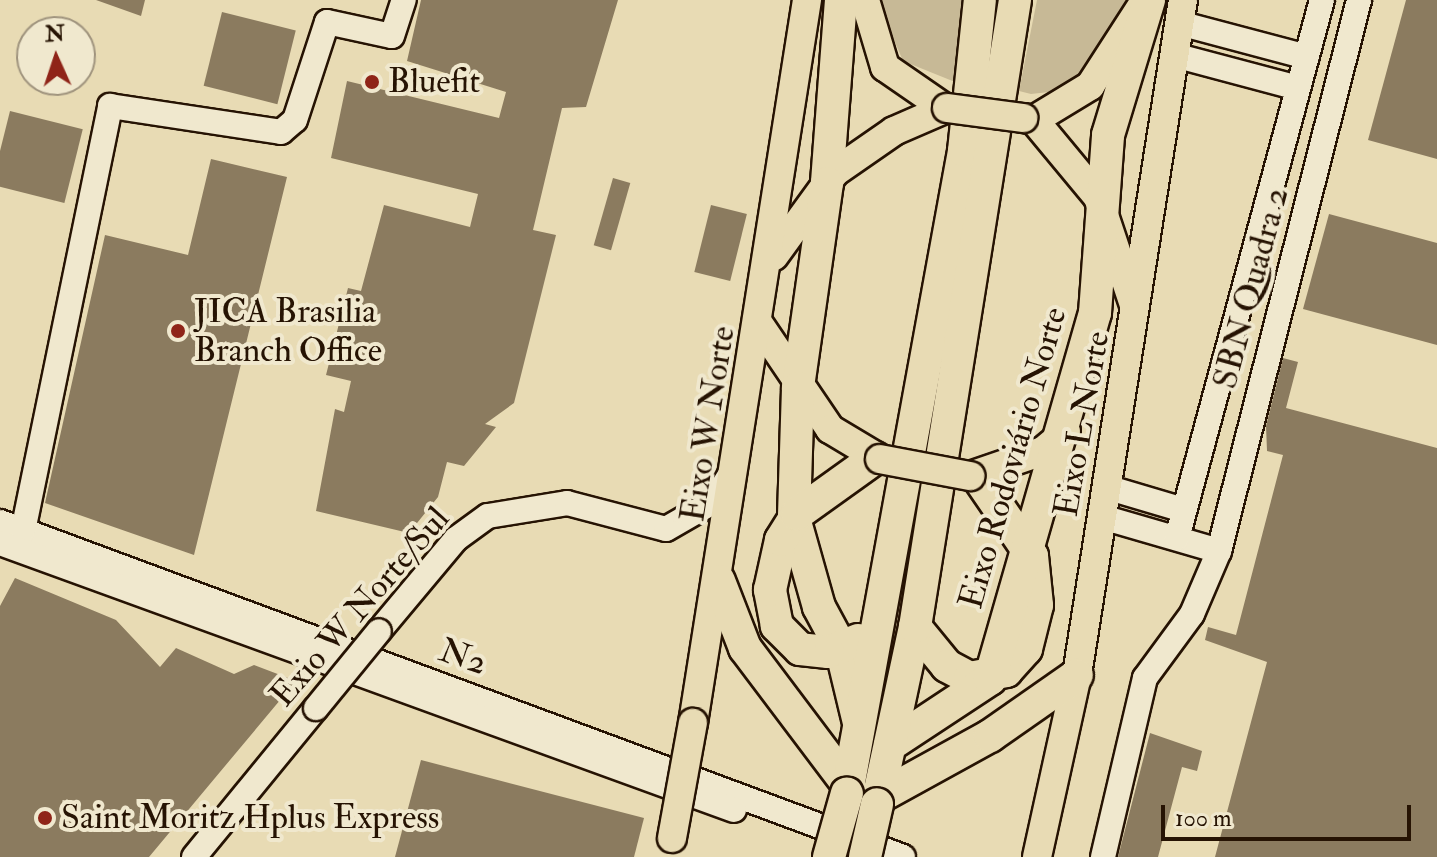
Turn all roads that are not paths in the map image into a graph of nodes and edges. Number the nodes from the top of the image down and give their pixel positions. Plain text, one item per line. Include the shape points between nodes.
1 (404, 0) edge
2 (807, 0) edge
3 (841, 0) edge
4 (865, 0) edge
5 (980, 0) edge
6 (1015, 0) edge
7 (1147, 0) edge
8 (1322, 0) edge
9 (1359, 0) edge
10 (1181, 12) edge
11 (1174, 55) junction
12 (1307, 57) junction
13 (1298, 88) junction
14 (945, 108) junction
15 (1028, 119) junction
16 (1275, 173) junction
17 (827, 183) junction
18 (1313, 185) junction
19 (1266, 205) junction
20 (1107, 213) junction
21 (1304, 216) junction
22 (769, 263) junction
23 (1138, 318) junction
24 (759, 324) junction
25 (1227, 363) junction
26 (1264, 373) junction
27 (798, 388) junction
28 (1218, 395) junction
29 (1255, 408) junction
30 (1066, 432) junction
31 (877, 458) junction
32 (739, 461) junction
33 (974, 477) junction
34 (1106, 487) junction
35 (1183, 510) junction
36 (1102, 517) junction
37 (794, 518) junction
38 (0, 522) edge
39 (8, 537) edge
40 (1177, 538) junction
41 (1029, 546) junction
42 (1219, 551) junction
43 (719, 581) junction
44 (222, 614) junction
45 (881, 626) junction
46 (915, 627) junction
47 (841, 648) junction
48 (1077, 675) junction
49 (990, 679) junction
50 (875, 739) junction
51 (863, 795) junction
52 (669, 848) edge
53 (194, 857) edge
54 (829, 857) edge
55 (865, 857) edge
56 (903, 857) edge
57 (1037, 857) edge
58 (1103, 857) edge

1 - 39 street via 392,36 327,22 295,120 281,132 110,106
2 - 22 main road, Eixo W Norte
3 - 17 highway, Eixo Rodoviário Norte
4 - 14 main road via 885,67
5 - 45 highway, Eixo Rodoviário Norte via 964,151
6 - 46 highway, Eixo Rodoviário Norte
7 - 15 main road via 1090,86
7 - 20 highway, Eixo Rodoviário Norte via 1116,93
8 - 12 street, SBN Quadra 2
9 - 18 street, SBN Quadra 2
10 - 11 main road, Eixo L Norte
10 - 12 street
11 - 13 street
11 - 23 main road, Eixo L Norte
12 - 13 street, SBN Quadra 2
13 - 16 street, SBN Quadra 2
14 - 15 main road, bridge
14 - 17 main road via 862,150
15 - 20 main road via 1080,168
16 - 18 street
16 - 19 street, SBN Quadra 2
17 - 22 main road
17 - 27 highway, Eixo Rodoviário Norte
18 - 21 street, SBN Quadra 2
19 - 21 street
19 - 25 street, SBN Quadra 2
20 - 23 main road
20 - 30 highway, Eixo Rodoviário Norte via 1095,313
21 - 26 street, SBN Quadra 2
22 - 24 main road, Eixo W Norte
23 - 34 main road, Eixo L Norte
24 - 27 main road
24 - 32 main road, Eixo W Norte
25 - 26 street
25 - 28 street, SBN Quadra 2
26 - 29 street, SBN Quadra 2
27 - 31 main road via 830,429
27 - 37 highway, Eixo Rodoviário Norte
28 - 29 street
28 - 35 street, SBN Quadra 2
29 - 42 street, SBN Quadra 2
30 - 33 main road via 1043,451
30 - 41 highway, Eixo Rodoviário Norte
31 - 33 main road, bridge
31 - 37 highway via 810,499
32 - 43 main road, Eixo W Norte
32 - 53 street, Exio W Norte/Sul, bridge via 713,502 666,529 567,503 488,516 456,539
33 - 41 highway
34 - 35 street
34 - 36 main road, Eixo L Norte
35 - 40 street, SBN Quadra 2
36 - 40 street
36 - 48 main road, Eixo L Norte
37 - 47 highway, Eixo Rodoviário Norte via 819,607
37 - 47 highway via 773,564 777,626 800,649
38 - 39 street, N2
39 - 44 street, N2
39 - 44 street via 73,570 177,607
40 - 42 street
41 - 49 highway via 1037,581 1034,629 1017,662
42 - 58 street, SBN Quadra 2 via 1192,614 1145,678
43 - 51 highway via 745,648
43 - 52 main road, Eixo W Norte, bridge
44 - 55 street, N2
44 - 56 street, N2 via 250,613
45 - 47 highway
45 - 50 highway, Eixo Rodoviário Norte
46 - 49 highway via 958,674
46 - 50 highway, Eixo Rodoviário Norte
47 - 50 highway, Eixo Rodoviário Norte
48 - 51 highway via 990,736
48 - 57 main road, Eixo L Norte
49 - 50 highway
50 - 51 highway, Eixo Rodoviário Norte
51 - 54 highway, bridge
51 - 55 highway, bridge

